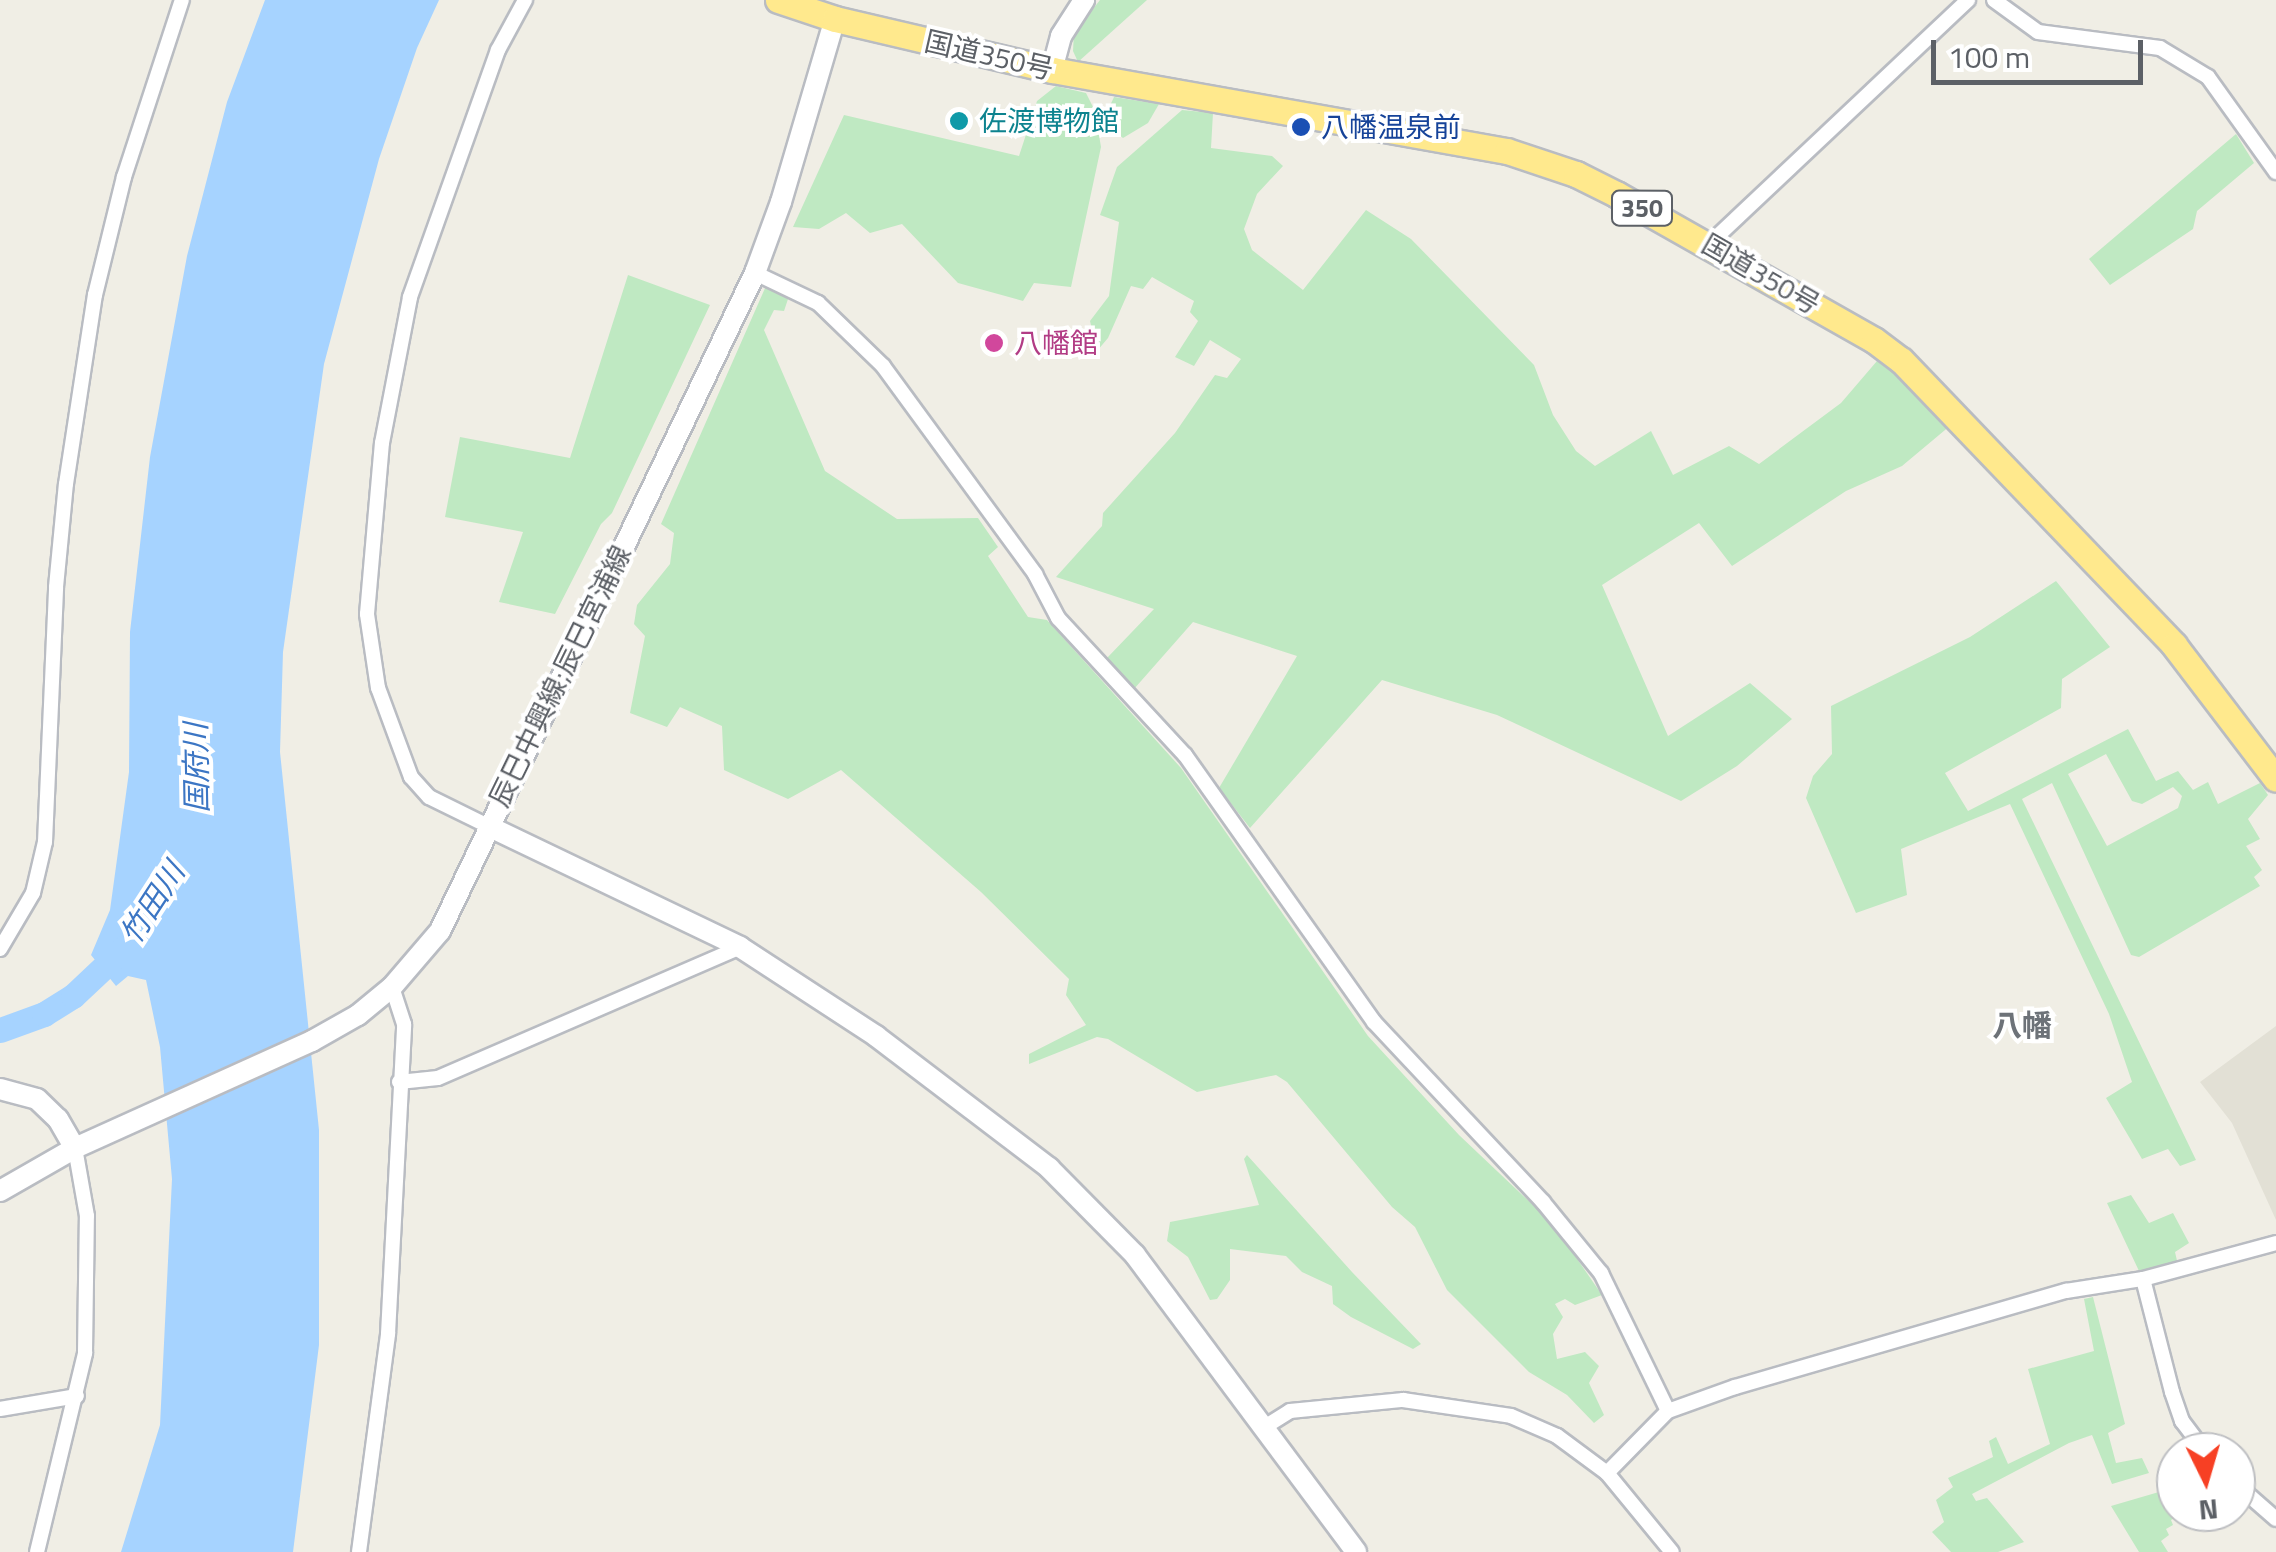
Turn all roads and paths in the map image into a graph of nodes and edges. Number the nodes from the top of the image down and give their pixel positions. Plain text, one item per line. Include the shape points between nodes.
1 (182, 0) edge
2 (525, 0) edge
3 (778, 0) edge
4 (1084, 0) edge
5 (1968, 0) edge
6 (1994, 0) edge
7 (834, 20) junction
8 (1052, 70) junction
9 (2276, 172) edge
10 (1709, 244) junction
11 (755, 273) junction
12 (2276, 779) edge
13 (488, 826) junction
14 (740, 946) junction
15 (0, 948) edge
16 (386, 992) junction
17 (399, 1082) junction
18 (0, 1089) edge
19 (75, 1148) junction
20 (0, 1190) edge
21 (2276, 1243) edge
22 (2144, 1279) junction
23 (78, 1396) junction
24 (0, 1409) edge
25 (1668, 1411) junction
26 (1263, 1428) junction
27 (2191, 1432) edge
28 (1607, 1473) junction
29 (2256, 1502) edge
30 (2276, 1519) edge
31 (37, 1552) edge
32 (358, 1552) edge
33 (1356, 1552) edge
34 (1672, 1552) edge

1 - 15 street via 124,178 95,296 56,587 45,842 33,894
2 - 13 street via 498,50 410,297 382,443 367,614 378,688 411,777 429,797
3 - 7 highway, 国道350号 / 350
4 - 8 main road via 1060,36
5 - 10 street
6 - 9 street via 2038,32 2160,48 2208,76
7 - 8 highway, 国道350号 / 350
7 - 11 main road, 辰巳中興線;辰巳宮浦線
8 - 10 highway, 国道350号 / 350 via 1506,151 1576,174
10 - 12 highway, 国道350号 / 350 via 1901,360 2174,645
11 - 13 main road, 辰巳中興線;辰巳宮浦線
11 - 25 street via 818,302 882,366 1035,574 1058,618 1185,755 1374,1022 1601,1272
13 - 14 main road
13 - 16 main road, 辰巳中興線;辰巳宮浦線 via 440,931
14 - 17 street via 438,1078
14 - 26 main road via 876,1036 1049,1168 1135,1255
16 - 17 street via 404,1024
16 - 19 main road, 辰巳中興線;辰巳宮浦線 via 312,1041
17 - 32 street via 388,1334
18 - 19 main road via 37,1098
19 - 20 main road, 辰巳中興線;辰巳宮浦線
19 - 23 street via 88,1248
21 - 22 street
22 - 25 street via 2066,1291
22 - 27 street via 2172,1392
23 - 24 street
23 - 31 street
25 - 28 street
26 - 28 street via 1290,1411 1403,1400 1446,1404 1539,1426
26 - 33 main road
28 - 34 street
29 - 30 street

